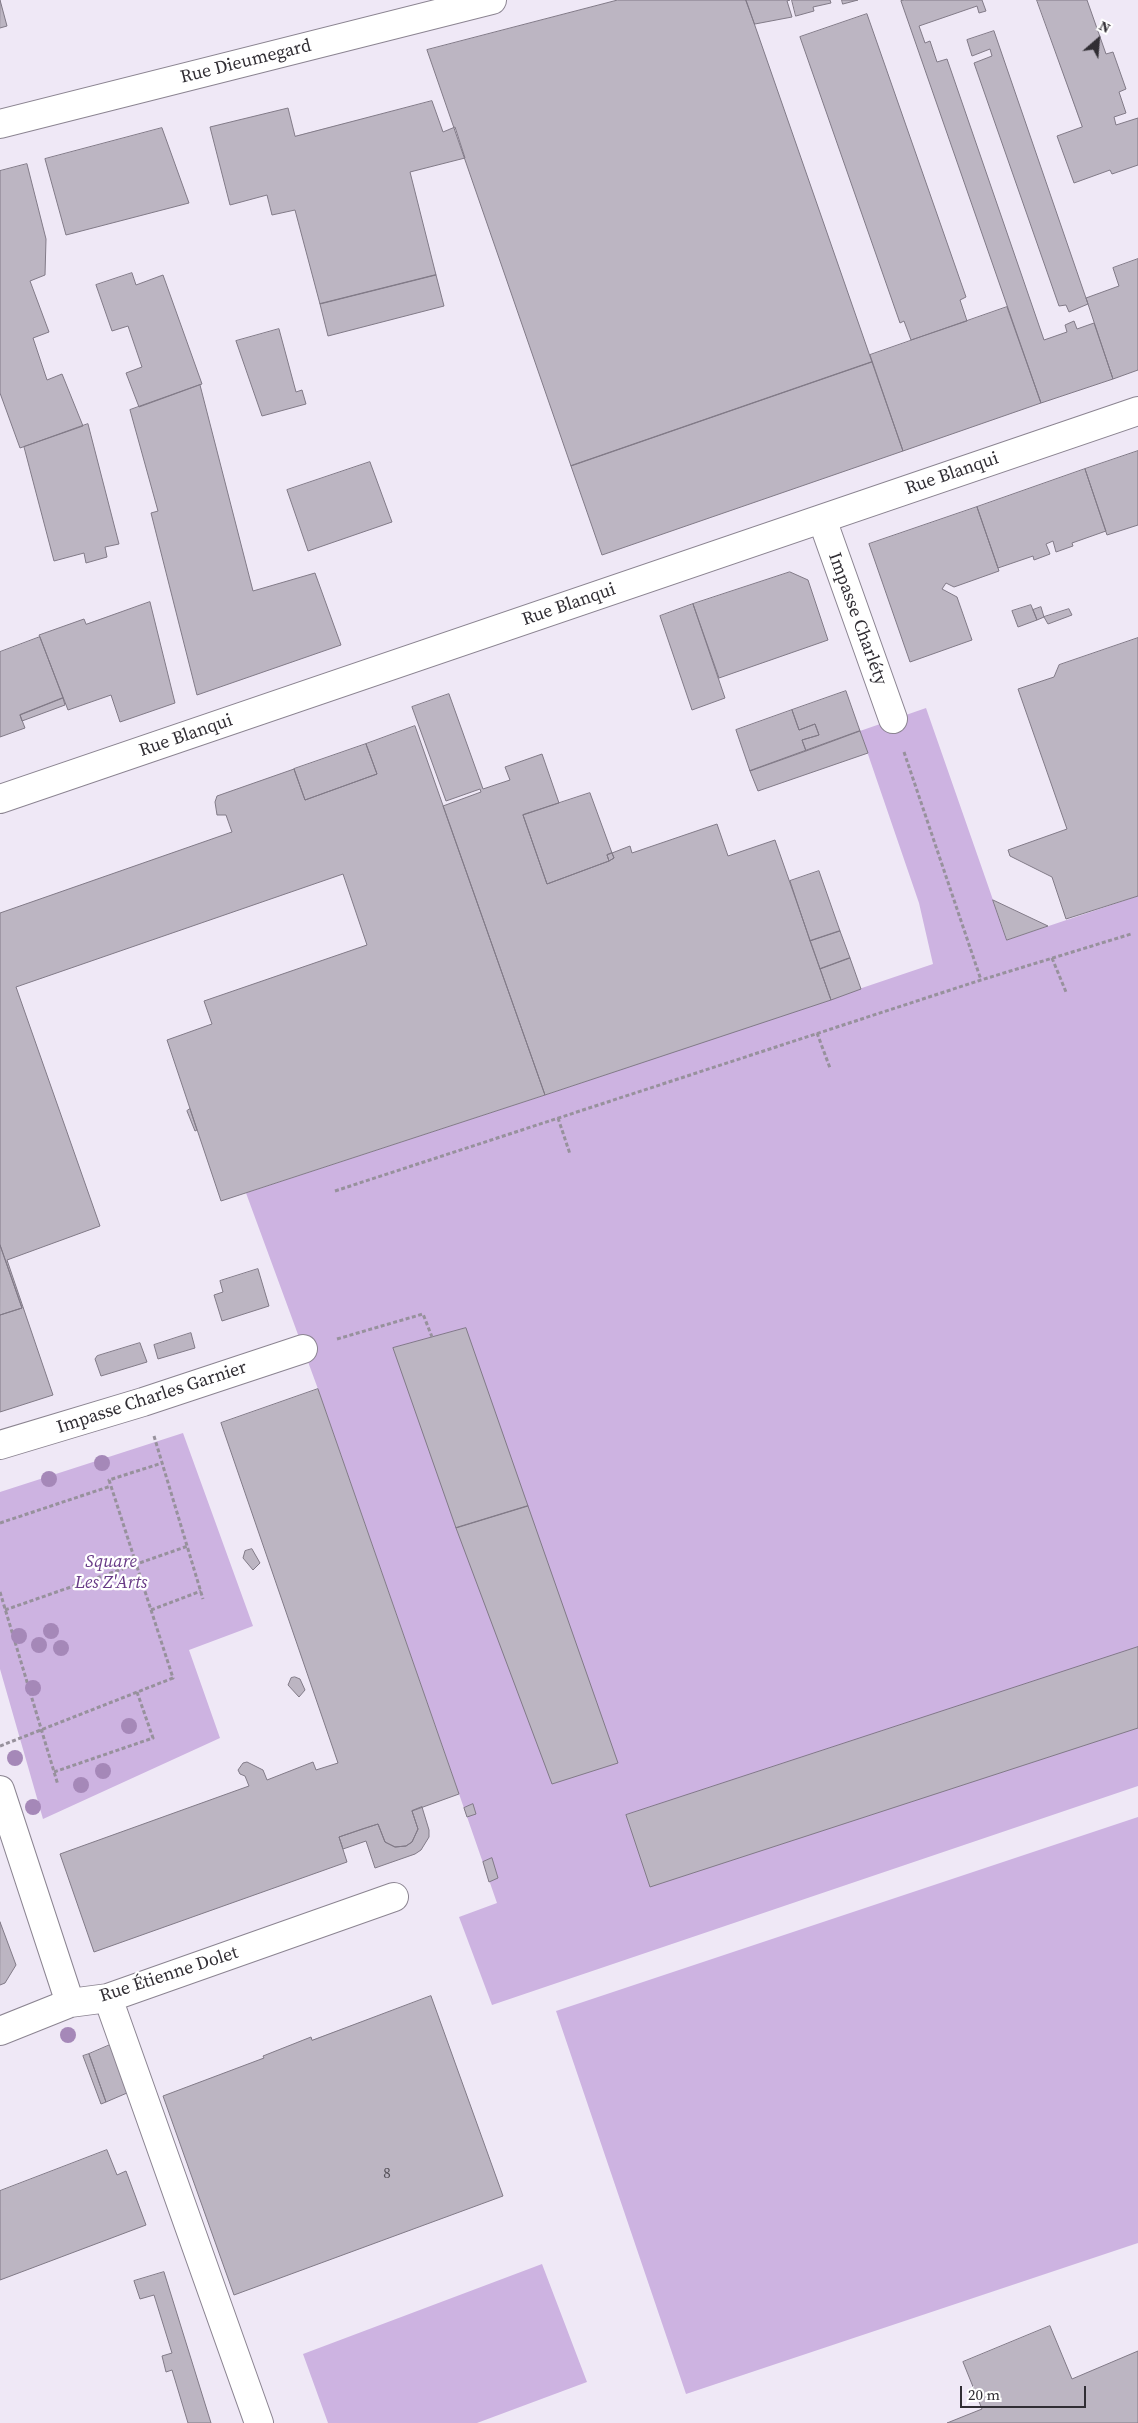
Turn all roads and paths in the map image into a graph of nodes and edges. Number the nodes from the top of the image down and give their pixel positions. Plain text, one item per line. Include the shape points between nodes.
1 (492, 0) edge
2 (0, 124) edge
3 (1138, 411) edge
4 (822, 519) junction
5 (892, 719) joint
6 (0, 799) edge
7 (1131, 934) dead end
8 (1052, 958) junction
9 (981, 980) junction
10 (1066, 992) dead end
11 (817, 1033) junction
12 (830, 1068) dead end
13 (558, 1118) junction
14 (570, 1154) dead end
15 (335, 1191) dead end
16 (432, 1337) dead end
17 (303, 1349) joint
18 (143, 1402) junction
19 (0, 1445) edge
20 (162, 1463) junction
21 (111, 1486) junction
22 (0, 1523) edge
23 (188, 1546) junction
24 (136, 1565) junction
25 (201, 1591) junction
26 (0, 1592) edge
27 (203, 1599) dead end
28 (5, 1610) junction
29 (151, 1610) junction
30 (138, 1692) junction
31 (42, 1731) junction
32 (0, 1746) edge
33 (54, 1772) junction
34 (58, 1785) dead end
35 (0, 1790) edge
36 (394, 1897) dead end
37 (108, 1998) junction
38 (70, 2003) junction
39 (0, 2031) edge
40 (259, 2423) edge

1 - 2 street, Rue Dieumegard
3 - 4 street, Rue Blanqui
4 - 5 street, Impasse Charléty
4 - 6 street, Rue Blanqui
5 - 9 path
7 - 8 path
8 - 9 path
8 - 10 path
9 - 11 path
11 - 12 path
11 - 13 path
13 - 14 path
13 - 15 path
16 - 17 path via 424,1314
17 - 18 street, Impasse Charles Garnier
18 - 19 street, Impasse Charles Garnier
18 - 20 path
20 - 21 path via 109,1480
20 - 23 path
21 - 22 path
21 - 24 path
23 - 24 path
23 - 25 path
24 - 28 path
24 - 29 path
25 - 27 path
25 - 29 path
26 - 28 path
28 - 31 path
29 - 30 path via 173,1678
30 - 31 path
30 - 33 path via 153,1738
31 - 32 path
31 - 33 path
33 - 34 path
35 - 38 street
36 - 37 street, Rue Étienne Dolet
37 - 38 street, Rue Étienne Dolet
37 - 40 street
38 - 39 street, Rue Étienne Dolet

